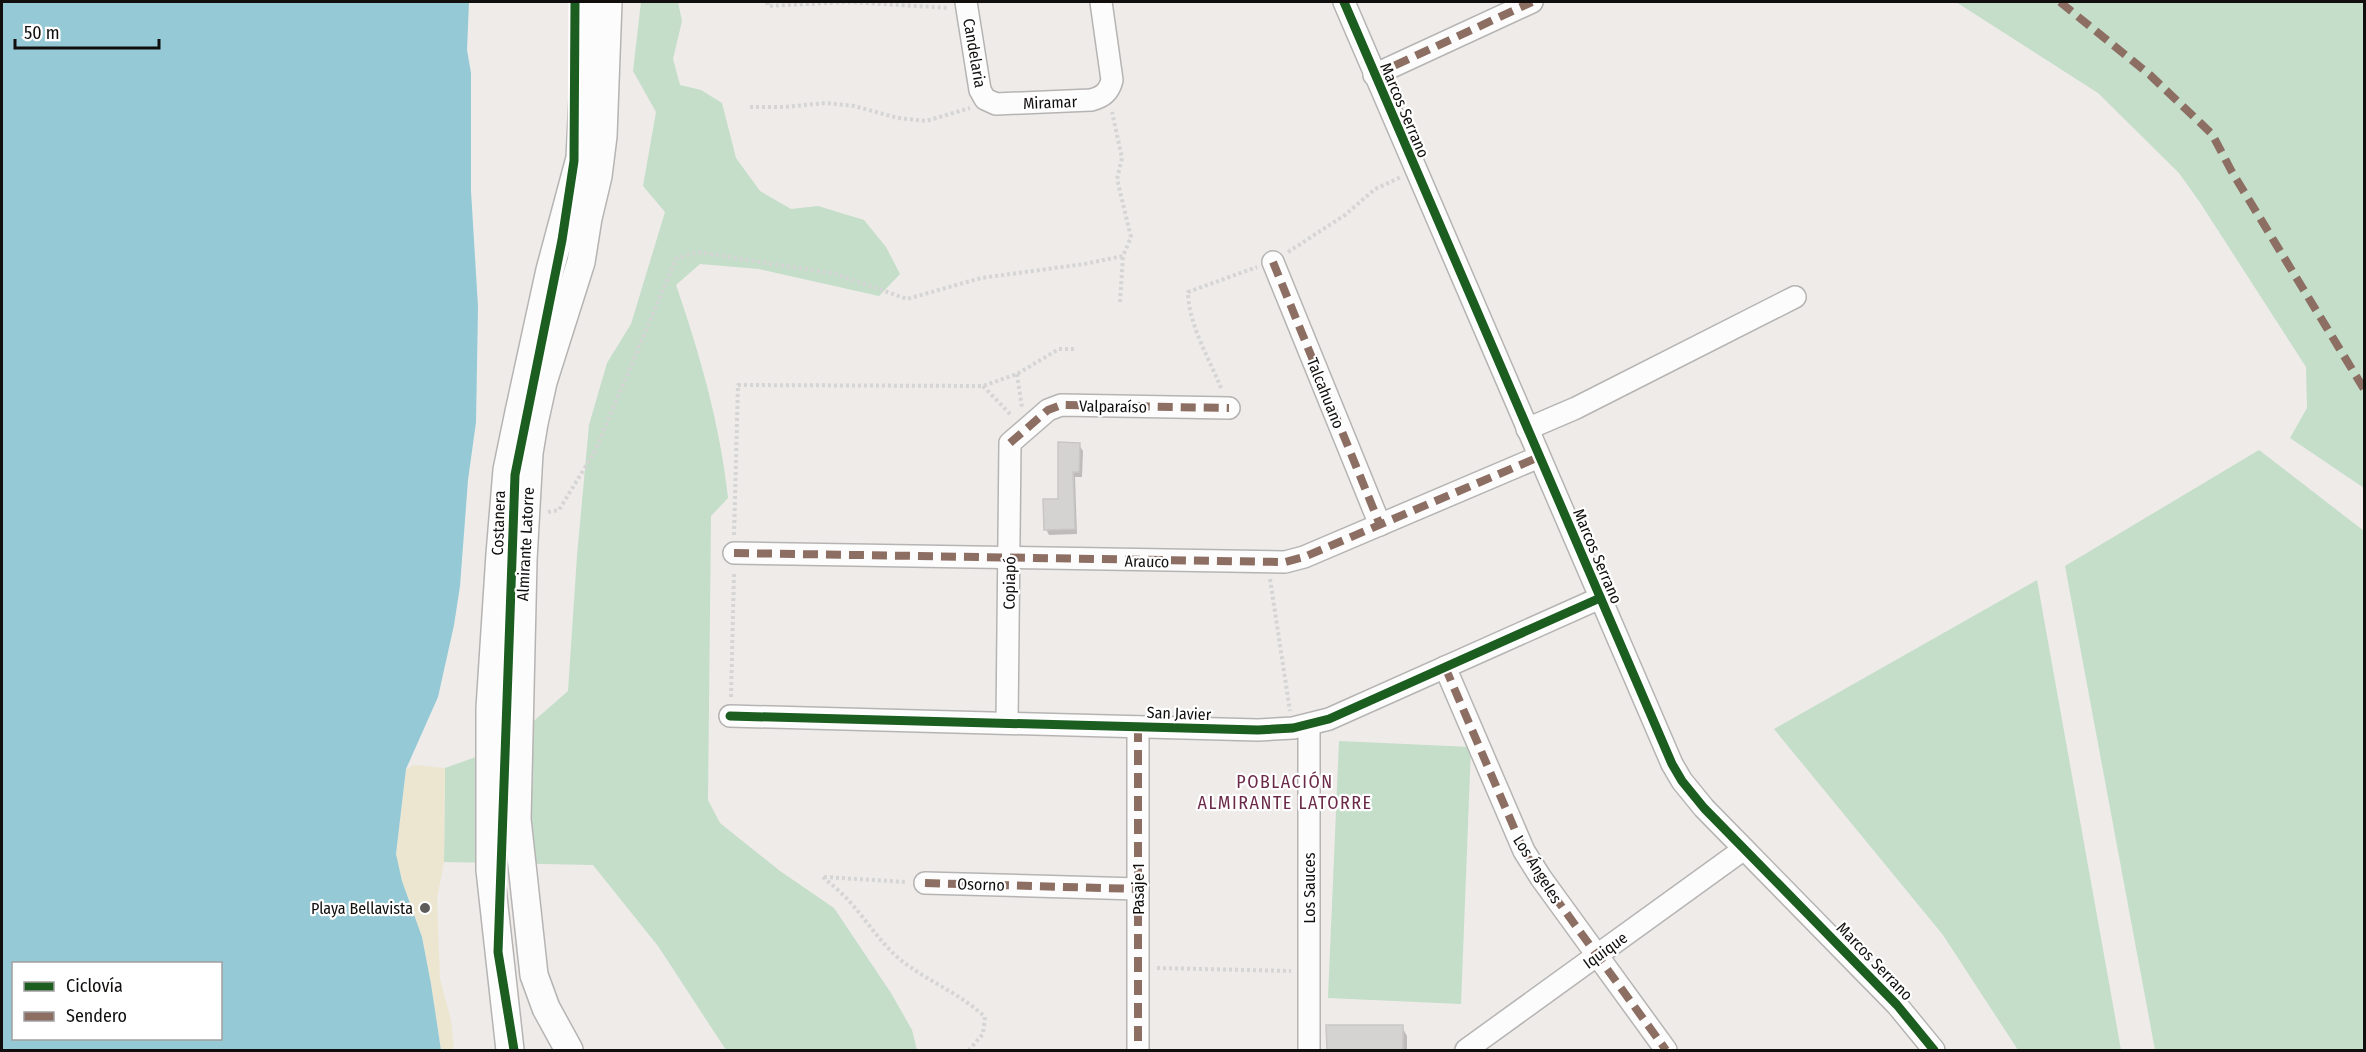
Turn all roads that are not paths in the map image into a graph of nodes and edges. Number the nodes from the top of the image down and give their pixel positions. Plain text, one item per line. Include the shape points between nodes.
1 (588, 2) edge
2 (608, 2) edge
3 (1101, 2) edge
4 (1344, 2) edge
5 (1532, 2) edge
6 (967, 5) edge
7 (1374, 75) junction
8 (989, 102) joint
9 (1273, 262) dead end
10 (1795, 297) dead end
11 (1229, 408) dead end
12 (1527, 429) junction
13 (1018, 436) joint
14 (1539, 457) junction
15 (1380, 525) junction
16 (734, 553) road end
17 (1009, 558) junction
18 (1600, 598) junction
19 (1445, 667) junction
20 (730, 716) road end
21 (1007, 723) junction
22 (1301, 726) junction
23 (1138, 727) junction
24 (1744, 849) junction
25 (925, 883) road end
26 (1138, 889) junction
27 (1597, 956) junction
28 (510, 1050) edge
29 (568, 1050) edge
30 (1138, 1050) edge
31 (1308, 1050) edge
32 (1466, 1050) edge
33 (1666, 1050) edge
34 (1934, 1050) edge

1 - 28 main road, Almirante Latorre via 580,158 550,270 507,470 500,554 490,708 490,870
2 - 29 main road, Almirante Latorre via 598,176 581,262 534,423 523,560 517,819 534,975
3 - 8 street, Miramar via 1112,74 1103,96 1091,100
4 - 7 street, Marcos Serrano
5 - 7 street
6 - 8 street, Candelaria via 980,90
7 - 12 street, Marcos Serrano
9 - 15 street, Talcahuano
10 - 12 street
11 - 13 street, Valparaíso via 1061,405 1048,410
12 - 14 street, Marcos Serrano
13 - 17 street, Copiapó
14 - 15 street, Arauco
14 - 18 street, Marcos Serrano
15 - 17 street, Arauco via 1304,557 1268,564
16 - 17 street, Arauco
17 - 21 street, Copiapó
18 - 19 street, San Javier
18 - 24 street, Marcos Serrano via 1672,764 1692,795
19 - 22 street, San Javier via 1329,719
19 - 27 street, Los Ángeles via 1524,851
20 - 21 street, San Javier
21 - 23 street, San Javier
22 - 23 street, San Javier via 1258,730
22 - 31 street, Los Sauces
23 - 26 street, Pasaje 1
24 - 27 street, Iquique
24 - 34 street, Marcos Serrano via 1897,1005
25 - 26 street, Osorno
26 - 30 street, Pasaje 1
27 - 32 street, Iquique
27 - 33 street, Los Ángeles

